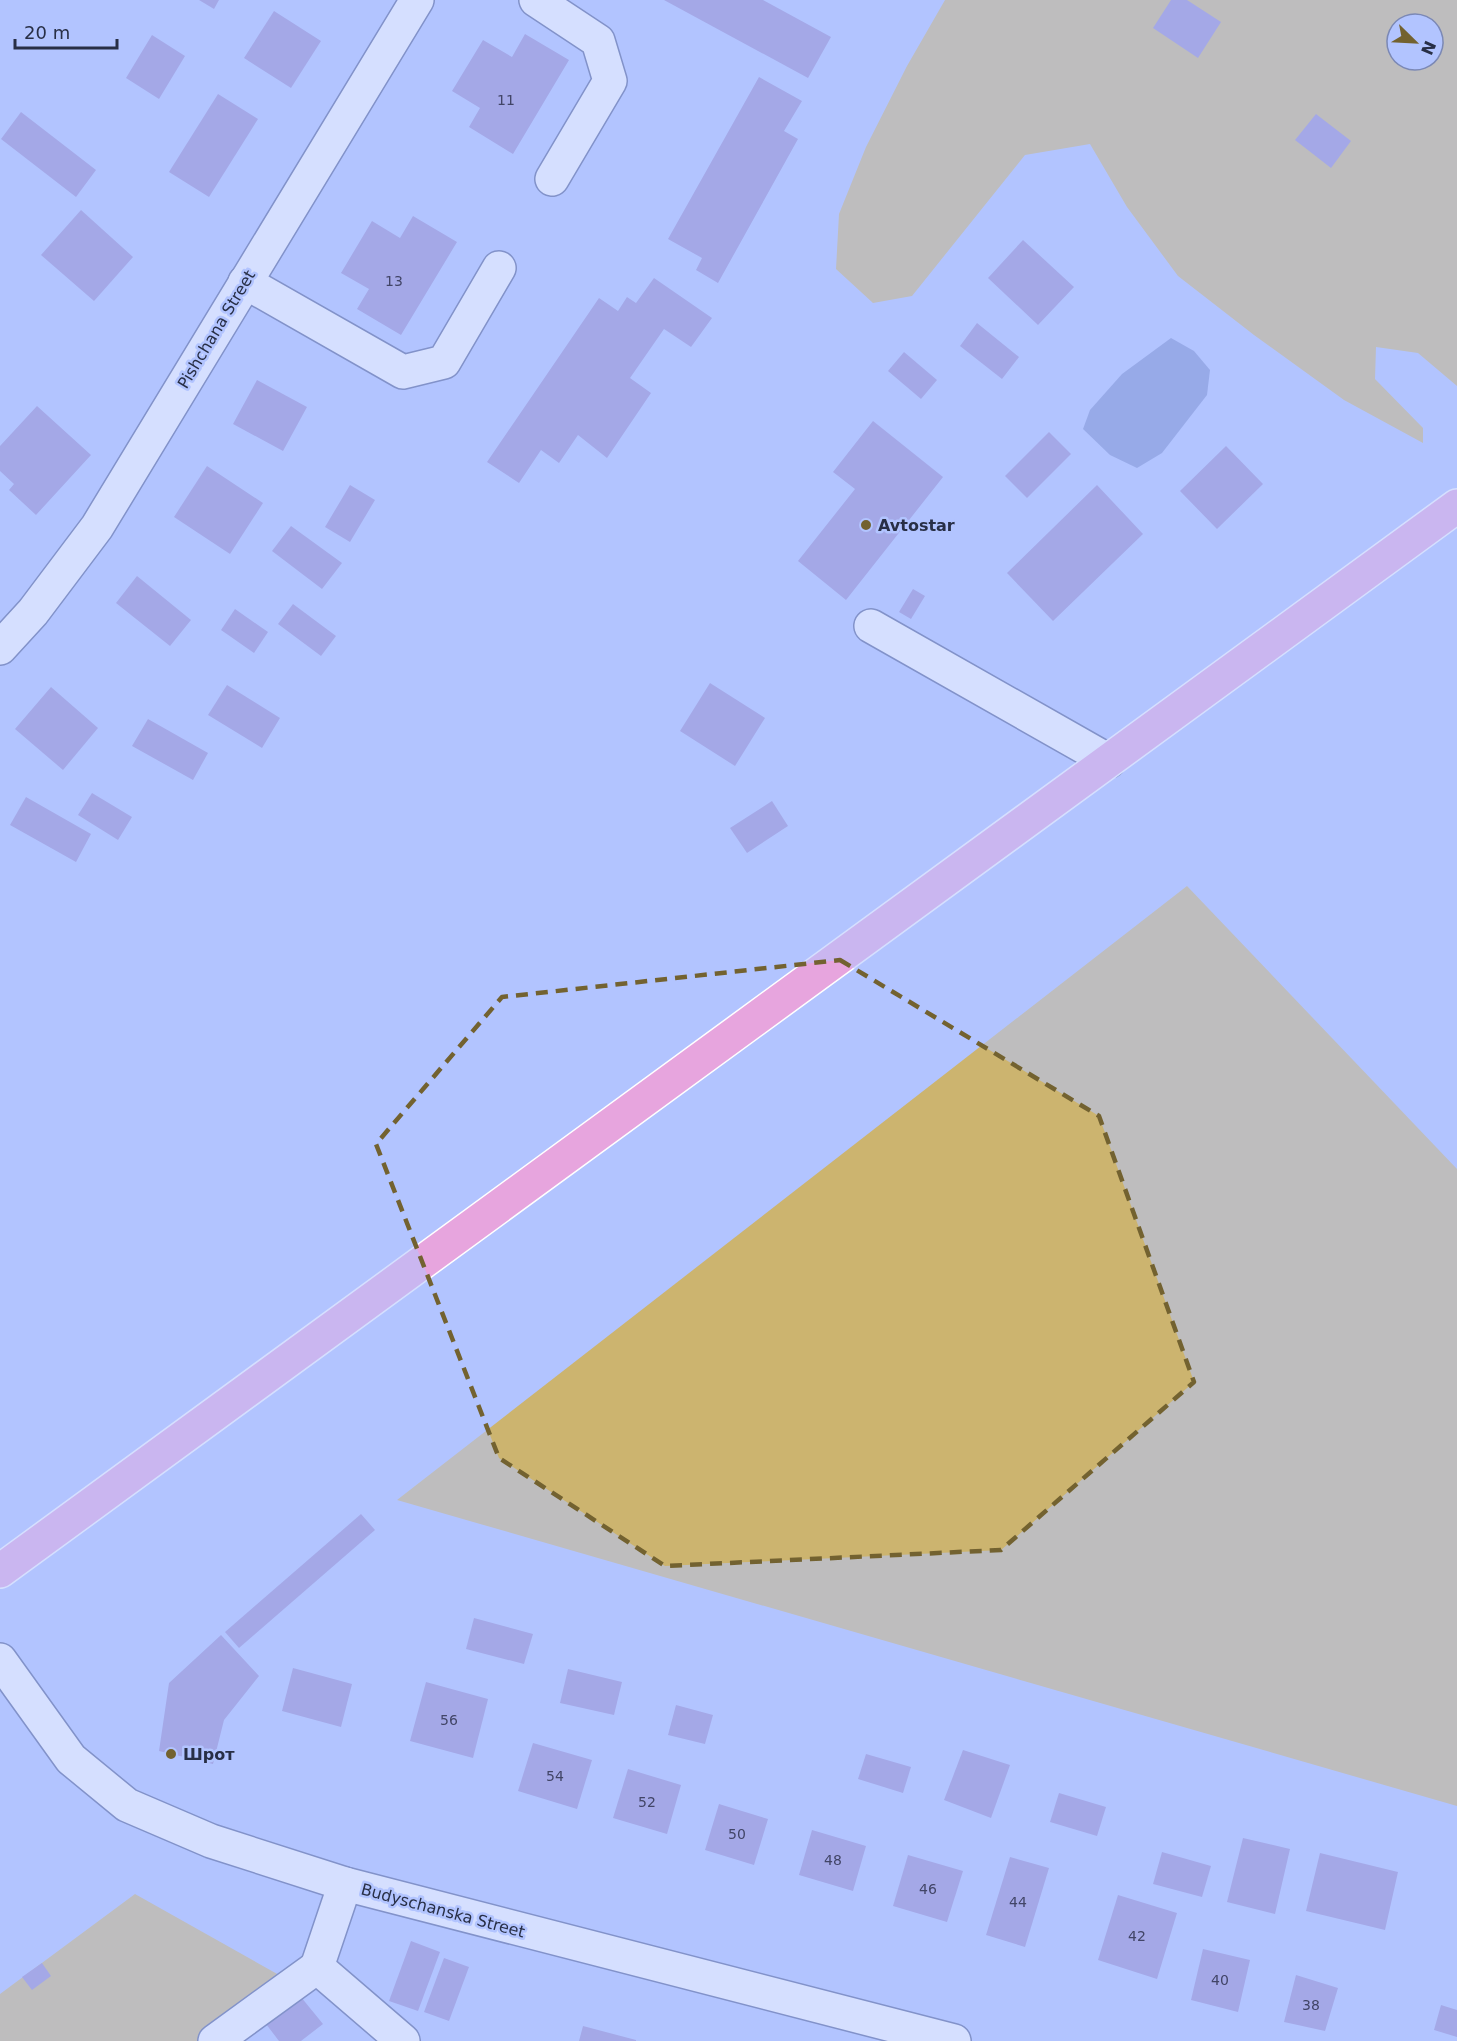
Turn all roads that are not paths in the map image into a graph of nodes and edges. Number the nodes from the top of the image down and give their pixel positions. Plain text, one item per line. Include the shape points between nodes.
1 (417, 0) edge
2 (536, 0) edge
3 (552, 179) dead end
4 (499, 268) dead end
5 (245, 282) junction
6 (1457, 506) edge
7 (872, 626) dead end
8 (0, 648) edge
9 (1108, 761) junction
10 (0, 1571) edge
11 (0, 1660) edge
12 (11, 1700) edge
13 (345, 1884) junction
14 (317, 1967) junction
15 (215, 2041) edge
16 (403, 2041) edge
17 (954, 2041) edge

1 - 5 street, Pishchana Street
2 - 3 street via 598,41 610,81
4 - 5 street via 444,362 403,372
5 - 8 street, Pishchana Street via 97,527 33,612
6 - 9 highway
7 - 9 street
9 - 10 highway
11 - 12 street, Budyschanska Street
12 - 13 street, Budyschanska Street via 71,1760 127,1805 211,1841
13 - 14 street
13 - 17 street, Budyschanska Street
14 - 15 street
14 - 16 street

